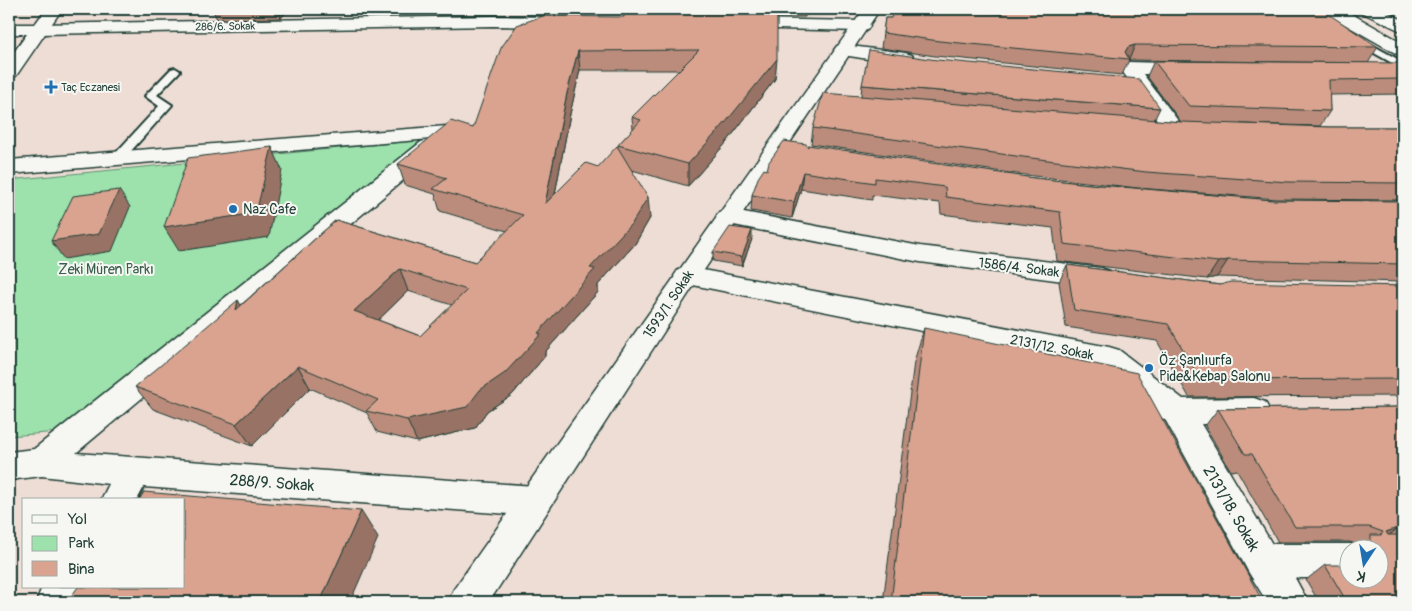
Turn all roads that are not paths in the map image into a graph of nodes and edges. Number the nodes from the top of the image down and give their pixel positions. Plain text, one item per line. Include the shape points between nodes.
1 (54, 9) edge
2 (920, 9) edge
3 (1369, 9) edge
4 (1054, 11) edge
5 (1297, 13) edge
6 (1073, 14) edge
7 (1326, 14) edge
8 (494, 15) edge
9 (866, 17) edge
10 (10, 22) edge
11 (577, 22) edge
12 (724, 24) edge
13 (1337, 28) edge
14 (1403, 28) edge
15 (39, 29) junction
16 (1354, 38) edge
17 (843, 50) junction
18 (1403, 50) edge
19 (926, 63) edge
20 (1403, 66) edge
21 (1207, 69) edge
22 (1374, 70) edge
23 (1403, 70) edge
24 (175, 71) dead end
25 (9, 72) edge
26 (1121, 82) edge
27 (1140, 84) junction
28 (1145, 128) edge
29 (118, 158) junction
30 (9, 167) edge
31 (728, 217) junction
32 (687, 276) junction
33 (1127, 281) edge
34 (1275, 411) edge
35 (1177, 412) junction
36 (42, 462) junction
37 (9, 466) edge
38 (135, 472) junction
39 (119, 498) edge
40 (535, 501) junction
41 (1262, 561) junction
42 (1340, 561) edge
43 (1390, 562) edge
44 (1403, 562) edge
45 (63, 588) edge
46 (55, 602) edge
47 (467, 602) edge
48 (1289, 602) edge

1 - 15 street
2 - 4 street
3 - 14 street
4 - 6 street
5 - 7 street
7 - 13 lane
7 - 18 street
8 - 11 street, 286/6. Sokak
8 - 15 street, 286/6. Sokak
9 - 12 street
9 - 17 street, 1593/1. Sokak
10 - 15 street, 286/6. Sokak
15 - 25 street
16 - 20 lane
17 - 19 street
17 - 31 street, 1593/1. Sokak via 819,102 785,149
21 - 27 street via 1129,68
22 - 23 street
24 - 29 lane via 150,96 166,105
26 - 27 street
27 - 28 street via 1184,130
29 - 30 street
29 - 36 street via 447,132
31 - 32 street, 1593/1. Sokak
31 - 33 street, 1586/4. Sokak via 920,254
32 - 35 street, 2131/12. Sokak via 1109,358
32 - 40 street, 1593/1. Sokak
34 - 35 street
35 - 41 street, 2131/18. Sokak
36 - 37 street, 288/9. Sokak
36 - 38 street, 288/9. Sokak
38 - 39 street
38 - 40 street, 288/9. Sokak
40 - 47 street, 1593/1. Sokak
41 - 42 street
41 - 48 street, 2131/18. Sokak
43 - 44 street
45 - 46 street

